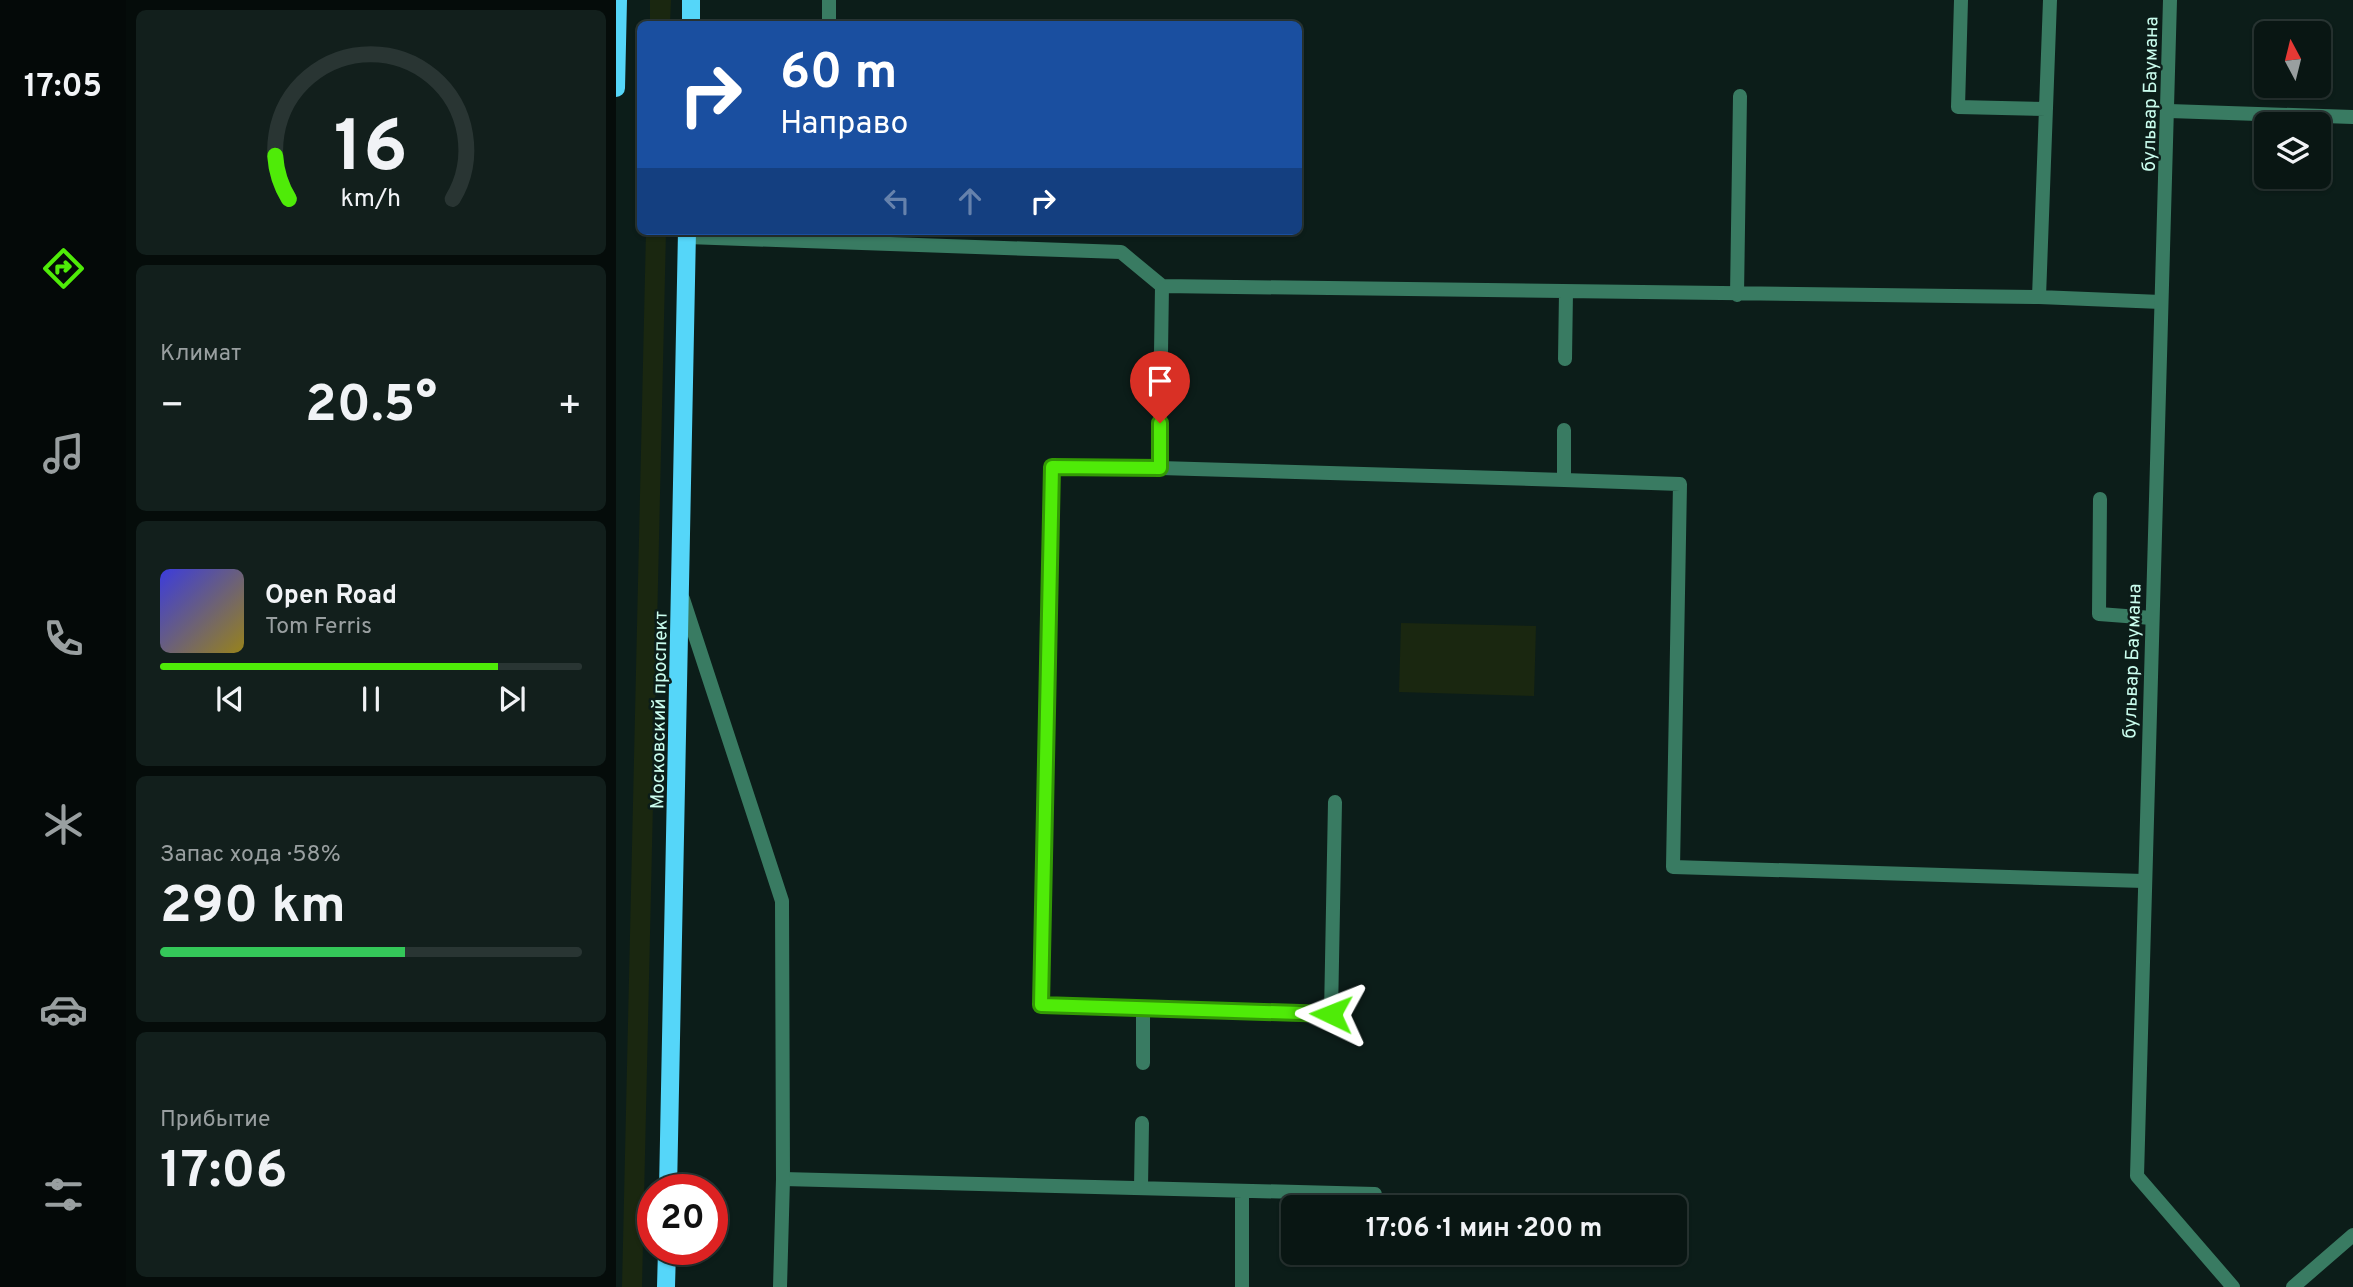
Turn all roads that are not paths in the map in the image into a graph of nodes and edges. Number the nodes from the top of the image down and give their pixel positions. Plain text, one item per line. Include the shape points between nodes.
1 (618, 0) edge
2 (691, 0) edge
3 (829, 0) edge
4 (1961, 0) edge
5 (2050, 0) edge
6 (2170, 0) edge
7 (691, 21) edge
8 (828, 21) edge
9 (616, 88) edge
10 (1740, 96) dead end
11 (2046, 109) junction
12 (2169, 111) junction
13 (2353, 117) edge
14 (687, 235) edge
15 (756, 235) edge
16 (826, 236) edge
17 (942, 238) edge
18 (1162, 286) junction
19 (1566, 292) junction
20 (1737, 295) junction
21 (2039, 297) junction
22 (2161, 302) junction
23 (1161, 353) dead end
24 (1565, 359) dead end
25 (1160, 423) dead end
26 (1564, 430) dead end
27 (1160, 468) junction
28 (1564, 480) junction
29 (2100, 499) dead end
30 (681, 594) junction
31 (2152, 618) junction
32 (1335, 802) dead end
33 (2144, 881) junction
34 (1143, 1009) junction
35 (1143, 1063) dead end
36 (1142, 1123) dead end
37 (668, 1174) edge
38 (783, 1179) junction
39 (1141, 1188) junction
40 (1242, 1191) junction
41 (1375, 1194) dead end
42 (2353, 1235) edge
43 (667, 1265) edge
44 (666, 1287) edge
45 (780, 1287) edge
46 (1242, 1287) edge
47 (2233, 1287) edge
48 (2292, 1287) edge

1 - 9 main road
2 - 7 main road
3 - 8 street
4 - 11 street via 1958,107
5 - 11 street
6 - 12 street, бульвар Баумана
10 - 20 street
11 - 21 street
12 - 13 street
12 - 22 street, бульвар Баумана
14 - 30 main road, Московский проспект
15 - 16 street
16 - 17 street
17 - 18 street via 1121,252
18 - 19 street
18 - 23 street
19 - 20 street
19 - 24 street
20 - 21 street
21 - 22 street
22 - 31 street, бульвар Баумана
25 - 27 street
26 - 28 street
27 - 28 street
27 - 34 street via 1052,467 1041,1005
28 - 33 street via 1681,484 1673,867
29 - 31 street via 2099,614
30 - 37 main road, Московский проспект
30 - 38 street via 782,901
31 - 33 street, бульвар Баумана
32 - 34 street via 1331,1014
33 - 47 street, бульвар Баумана via 2137,1176
34 - 35 street
36 - 39 street
38 - 39 street
38 - 45 street
39 - 40 street
40 - 41 street
40 - 46 street
42 - 48 street
43 - 44 main road

